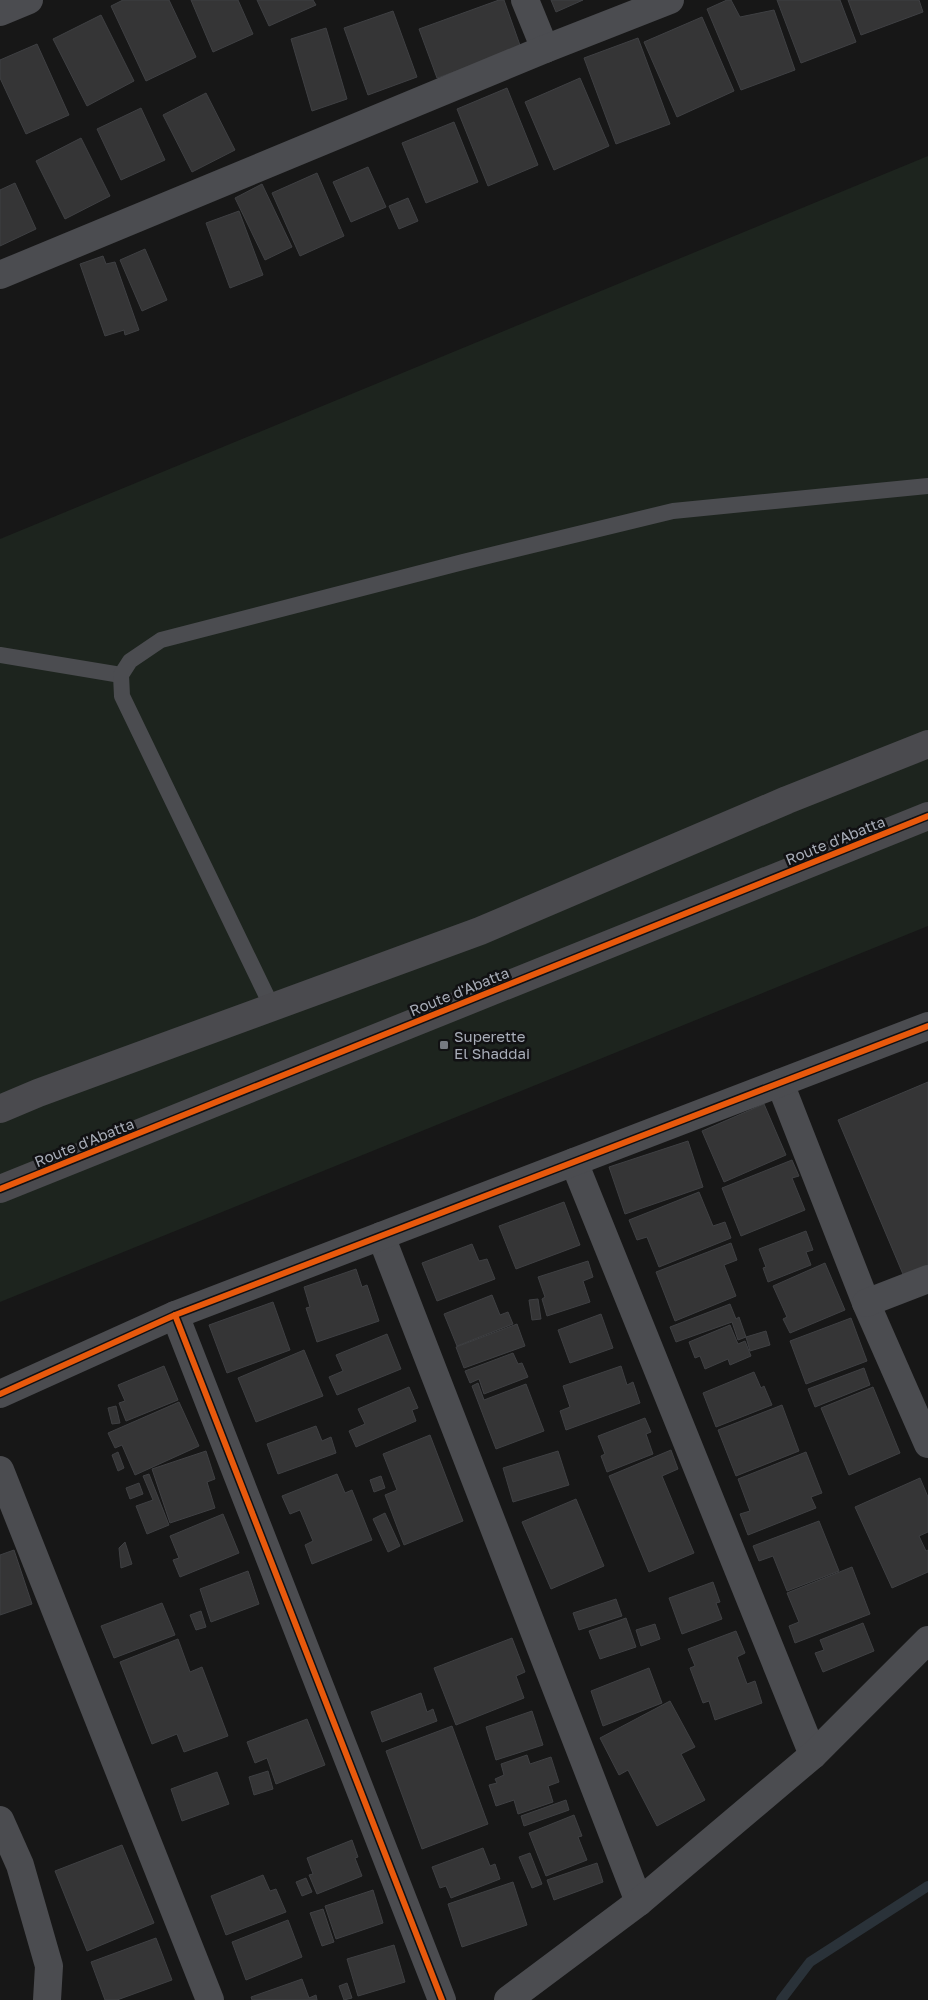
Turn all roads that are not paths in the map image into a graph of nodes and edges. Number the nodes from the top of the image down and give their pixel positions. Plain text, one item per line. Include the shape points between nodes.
1 (29, 0) edge
2 (525, 0) edge
3 (670, 0) edge
4 (0, 12) edge
5 (545, 49) junction
6 (0, 275) edge
7 (928, 486) edge
8 (0, 656) edge
9 (121, 674) junction
10 (928, 744) edge
11 (928, 816) edge
12 (272, 1007) junction
13 (928, 1026) edge
14 (780, 1083) junction
15 (0, 1109) edge
16 (574, 1162) junction
17 (0, 1189) edge
18 (381, 1236) junction
19 (928, 1279) edge
20 (866, 1303) junction
21 (176, 1315) junction
22 (0, 1394) edge
23 (928, 1444) edge
24 (0, 1470) edge
25 (928, 1640) edge
26 (814, 1755) junction
27 (0, 1820) edge
28 (639, 1902) junction
29 (47, 2000) edge
30 (210, 2000) edge
31 (442, 2000) edge
32 (508, 2000) edge

1 - 4 street
2 - 5 street
3 - 5 street
5 - 6 street
7 - 9 lane via 673,510 161,640 130,661
8 - 9 lane
9 - 12 lane via 122,696
10 - 12 street via 787,800 480,932
11 - 17 street, Route d'Abatta
12 - 15 street
13 - 14 street
14 - 16 street
14 - 20 street
16 - 18 street
16 - 26 street
18 - 21 street
18 - 28 street
19 - 20 street
20 - 23 street
21 - 22 street
21 - 31 street
24 - 30 street
25 - 26 street
26 - 28 street
27 - 29 street via 20,1866 49,1966
28 - 32 street

